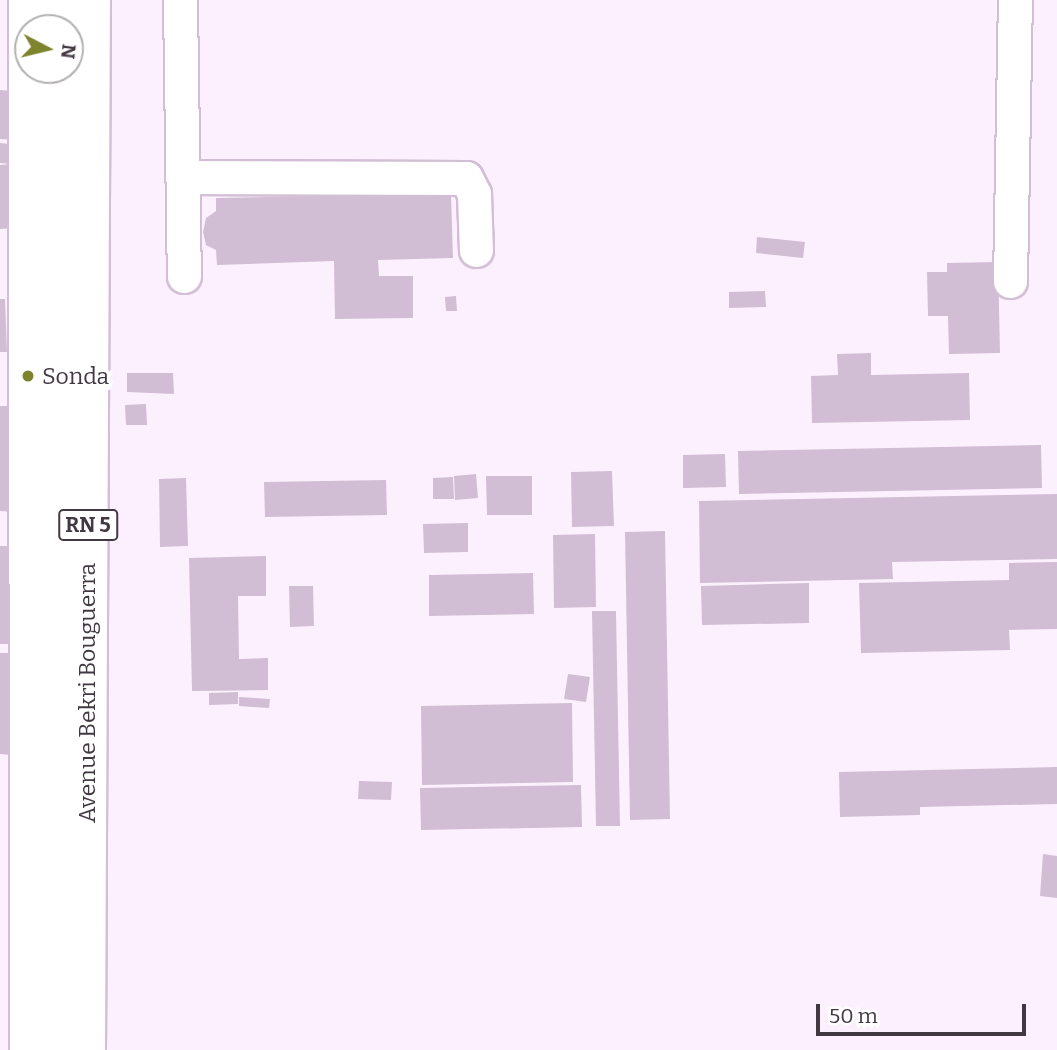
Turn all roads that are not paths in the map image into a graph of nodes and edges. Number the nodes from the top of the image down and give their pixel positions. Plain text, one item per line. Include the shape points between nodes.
1 (91, 0) edge
2 (180, 0) edge
3 (1015, 0) edge
4 (26, 84) edge
5 (30, 84) edge
6 (182, 177) junction
7 (57, 218) junction
8 (11, 243) edge
9 (476, 250) dead end
10 (184, 276) dead end
11 (1010, 281) dead end
12 (13, 365) edge
13 (12, 518) edge
14 (26, 1050) edge
15 (58, 1050) edge
16 (86, 1050) edge

1 - 16 highway, Avenue Bekri Bouguerra / RN 5
2 - 6 street
3 - 11 street
4 - 8 street
5 - 7 highway, Avenue Bekri Bouguerra / RN 5
6 - 9 street via 466,178 474,194
6 - 10 street
7 - 8 street
7 - 15 highway, Avenue Bekri Bouguerra / RN 5
8 - 12 street
12 - 13 street
13 - 14 street

